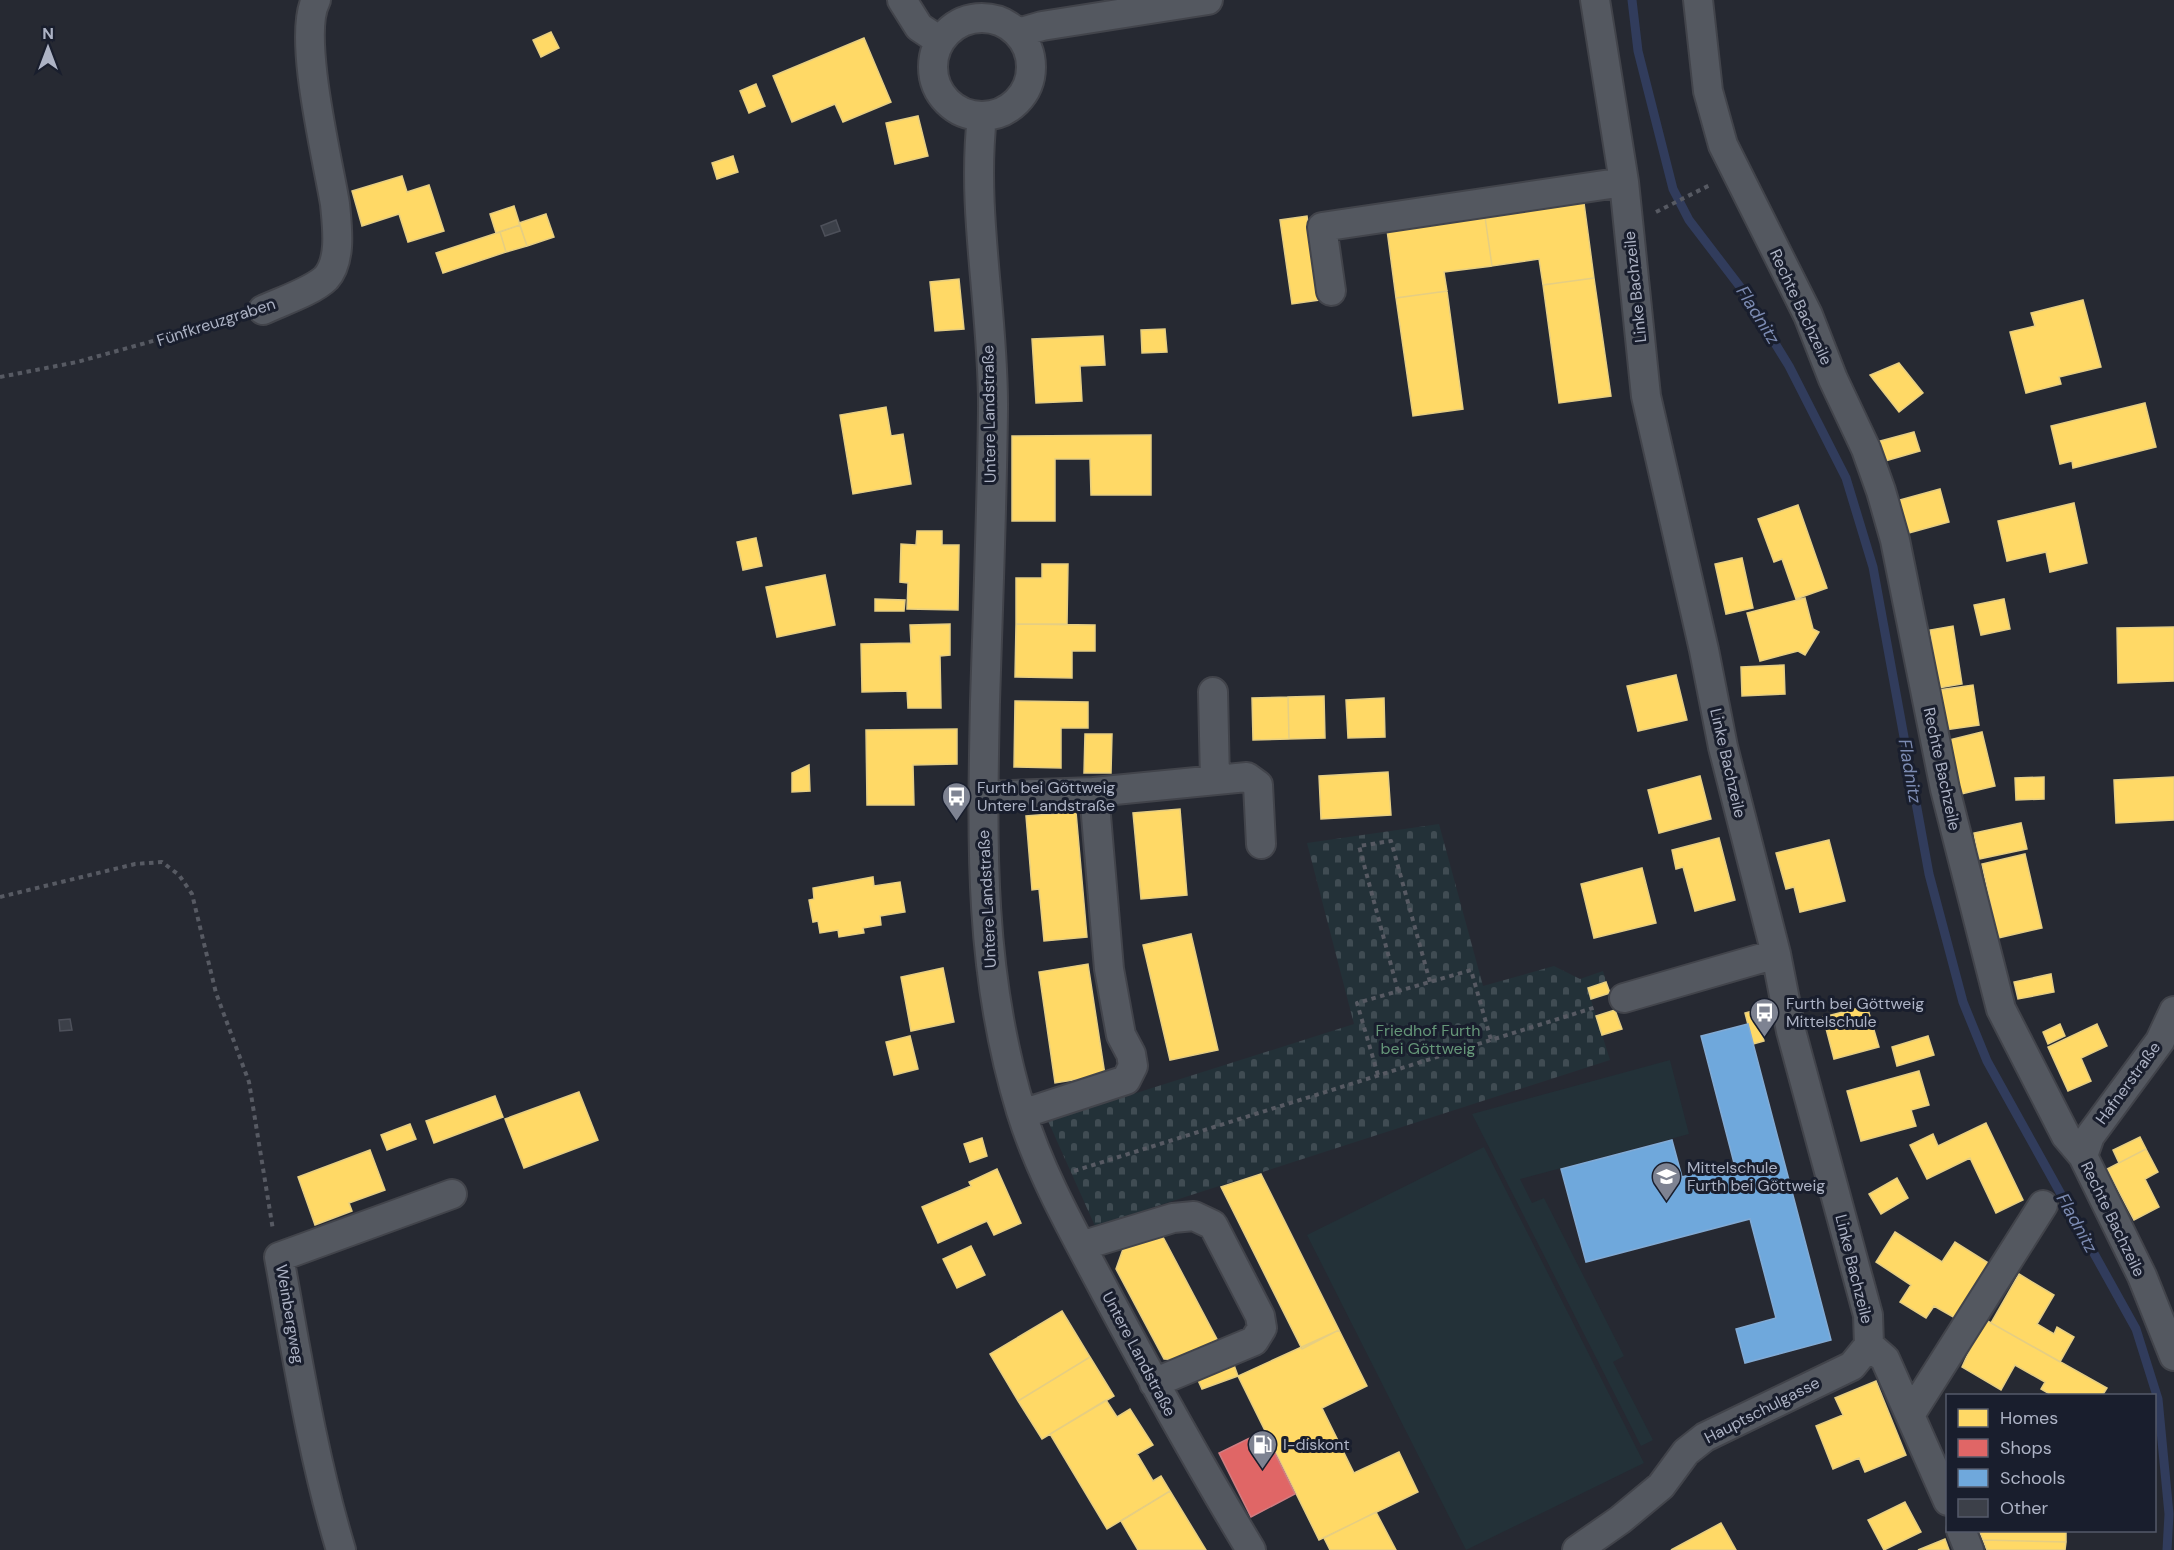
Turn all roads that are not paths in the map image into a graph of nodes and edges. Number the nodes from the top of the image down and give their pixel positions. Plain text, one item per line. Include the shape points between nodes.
1 (316, 0) edge
2 (902, 0) edge
3 (1208, 0) edge
4 (1595, 0) edge
5 (1698, 0) edge
6 (982, 9) edge
7 (1018, 33) junction
8 (940, 41) junction
9 (982, 117) junction
10 (1624, 182) junction
11 (1331, 291) dead end
12 (263, 310) road end
13 (1212, 692) dead end
14 (1215, 780) junction
15 (1094, 792) junction
16 (983, 796) junction
17 (1261, 844) dead end
18 (1776, 954) junction
19 (1624, 998) dead end
20 (2174, 1011) edge
21 (1022, 1114) junction
22 (2083, 1156) junction
23 (452, 1194) dead end
24 (2043, 1205) dead end
25 (1081, 1246) junction
26 (1869, 1345) junction
27 (2174, 1356) edge
28 (1154, 1383) junction
29 (1910, 1415) junction
30 (1946, 1499) edge
31 (1961, 1532) edge
32 (341, 1550) edge
33 (1251, 1550) edge
34 (1577, 1550) edge
35 (1969, 1550) edge

1 - 12 street, Fünfkreuzgraben via 309,37 335,204 334,260 326,278
2 - 8 street via 918,27
3 - 7 street
4 - 10 street, Linke Bachzeile
5 - 22 street, Rechte Bachzeile via 1708,91 1723,145 1808,315 1866,449 1895,540 1945,789 2001,1009 2066,1136
6 - 7 street
6 - 8 street via 951,28
7 - 9 street via 1030,53 1028,87 1014,105
8 - 9 street via 933,66 939,91 957,110
9 - 16 street, Untere Landstraße via 979,140 983,245 993,405
10 - 11 street via 1322,227
10 - 18 street, Linke Bachzeile via 1646,396 1723,747
13 - 14 street
14 - 15 street
14 - 17 street via 1247,777 1258,785
15 - 16 street
15 - 21 street via 1109,969 1121,1035 1133,1066 1126,1080 1114,1086
16 - 21 street, Untere Landstraße via 982,873 988,959 1003,1042
18 - 19 street
18 - 26 street, Linke Bachzeile via 1791,1031 1868,1315
20 - 22 street, Hafnerstraße via 2160,1041 2090,1136
21 - 25 street, Untere Landstraße via 1047,1179
22 - 27 street, Rechte Bachzeile via 2142,1276
23 - 32 street, Weinbergweg via 279,1257
24 - 29 street
25 - 28 street, Untere Landstraße
25 - 28 street via 1173,1218 1194,1216 1213,1226 1260,1316 1262,1328 1254,1341
26 - 29 street, Linke Bachzeile via 1885,1359
26 - 34 street, Hauptschulgasse via 1852,1366 1705,1437 1686,1452 1660,1486
28 - 33 street, Untere Landstraße
29 - 30 street, Linke Bachzeile
31 - 35 street

